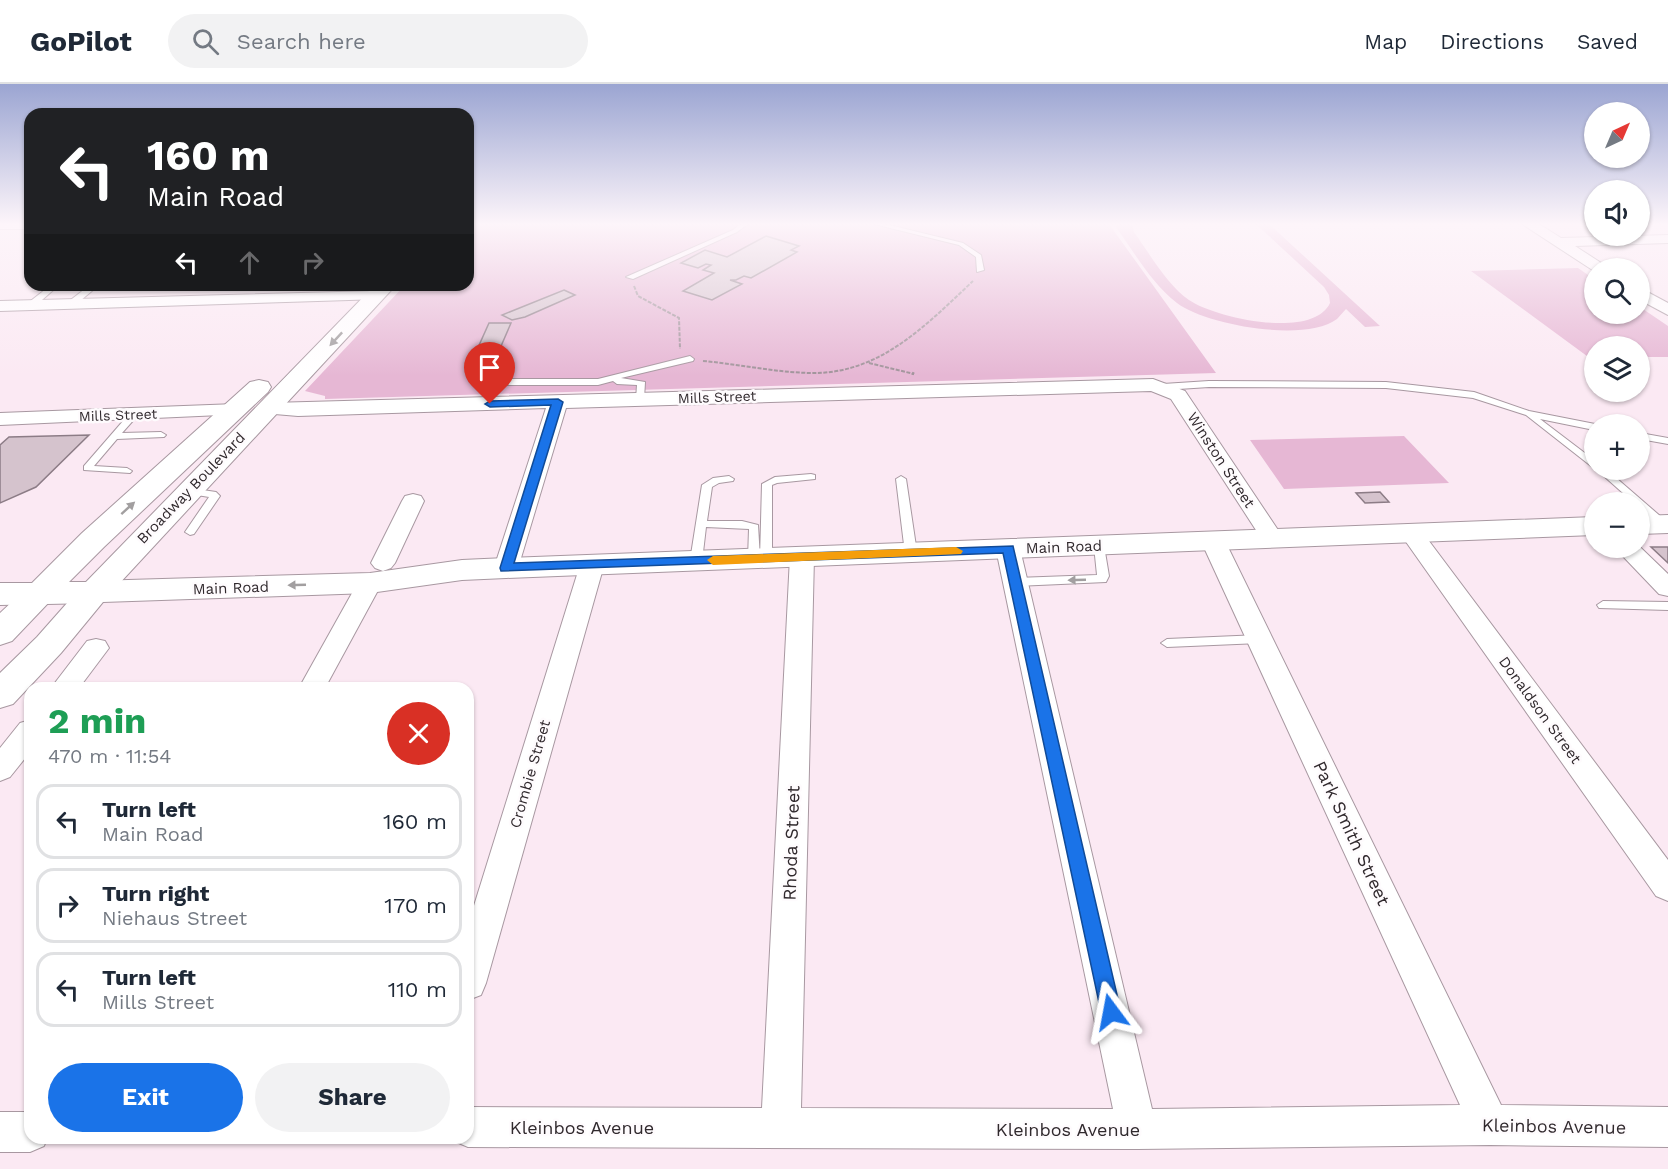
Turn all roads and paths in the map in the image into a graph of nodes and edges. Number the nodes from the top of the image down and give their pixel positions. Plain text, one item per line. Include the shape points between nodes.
1 (635, 275) edge
2 (978, 275) edge
3 (630, 277) joint
4 (48, 291) edge
5 (87, 291) edge
6 (369, 291) edge
7 (1650, 294) edge
8 (1668, 294) edge
9 (1650, 299) edge
10 (71, 304) junction
11 (31, 305) junction
12 (0, 306) edge
13 (1668, 310) edge
14 (690, 359) junction
15 (491, 382) dead end
16 (598, 382) junction
17 (1163, 387) junction
18 (640, 399) junction
19 (558, 402) junction
20 (270, 408) junction
21 (236, 410) junction
22 (1527, 413) junction
23 (133, 415) junction
24 (0, 419) edge
25 (1584, 425) edge
26 (161, 435) dead end
27 (114, 436) junction
28 (1650, 438) edge
29 (1668, 441) edge
30 (1584, 456) edge
31 (127, 471) dead end
32 (811, 477) dead end
33 (729, 479) dead end
34 (901, 479) dead end
35 (1612, 480) edge
36 (188, 491) junction
37 (413, 501) dead end
38 (701, 524) junction
39 (1657, 524) edge
40 (1584, 526) edge
41 (190, 532) dead end
42 (1412, 534) junction
43 (1273, 539) junction
44 (1213, 541) junction
45 (1099, 546) junction
46 (1008, 549) junction
47 (911, 553) junction
48 (802, 557) junction
49 (1637, 558) edge
50 (760, 559) junction
51 (696, 561) junction
52 (592, 565) junction
53 (506, 568) junction
54 (0, 572) edge
55 (376, 573) junction
56 (53, 580) junction
57 (103, 581) junction
58 (1016, 582) junction
59 (1668, 588) edge
60 (169, 590) junction
61 (0, 594) edge
62 (1603, 605) dead end
63 (1668, 606) edge
64 (0, 633) edge
65 (1260, 639) junction
66 (1167, 643) dead end
67 (49, 645) junction
68 (96, 648) dead end
69 (69, 682) edge
70 (315, 682) edge
71 (0, 695) edge
72 (24, 739) edge
73 (0, 769) edge
74 (1668, 886) edge
75 (474, 963) edge
76 (1490, 1125) junction
77 (474, 1126) edge
78 (1668, 1127) edge
79 (781, 1128) junction
80 (1137, 1129) junction
81 (0, 1132) edge
82 (24, 1132) edge

1 - 3 lane
2 - 14 path via 914,335 851,370 780,372
3 - 14 path via 638,296 679,318 680,357
4 - 11 lane
5 - 10 lane
6 - 10 street
6 -> 20 main road, Broadway Boulevard
6 - 21 main road, Broadway Boulevard
7 - 8 street
9 - 13 street
10 - 11 street
11 - 12 street
14 - 16 lane
15 - 16 lane
16 - 18 lane via 642,384
17 - 18 street, Mills Street via 1143,384
17 - 22 lane via 1386,385 1474,395
17 - 43 street, Winston Street via 1178,395
18 - 19 street, Mills Street
19 - 20 street, Mills Street
19 - 53 street
20 - 36 main road, Broadway Boulevard
21 - 23 street, Mills Street
56 -> 21 main road, Broadway Boulevard
22 - 25 lane
22 - 30 lane
23 - 24 street, Mills Street
23 - 27 lane
26 - 27 lane
27 - 31 lane via 87,469
28 - 29 lane
32 - 50 lane via 767,484
33 - 38 lane via 707,485
34 - 47 lane
35 - 39 lane
36 - 41 lane via 214,496
36 - 57 main road, Broadway Boulevard
37 - 55 street
38 - 50 lane via 754,527
38 - 51 lane
40 - 42 main road, Main Road
42 - 43 main road, Main Road
42 - 74 street, Donaldson Street
43 - 44 main road, Main Road
44 - 45 main road, Main Road
44 - 65 street, Park Smith Street
45 - 46 main road, Main Road
45 -> 58 lane via 1102,579
46 - 47 main road, Main Road
46 - 58 street
47 - 48 main road, Main Road
48 - 50 main road, Main Road
48 - 79 street, Rhoda Street
49 - 59 street
50 - 51 main road, Main Road
51 - 52 main road, Main Road
52 - 53 main road, Main Road
52 - 75 street, Crombie Street
53 - 55 main road, Main Road
54 - 56 main road, Main Road
55 - 57 main road, Main Road via 294,564 153,571
55 -> 60 main road, Main Road
55 - 70 street
56 - 57 main road, Main Road
56 - 61 main road, Main Road
56 - 64 main road, Broadway Boulevard
57 - 60 main road, Main Road
57 - 67 main road, Broadway Boulevard
58 - 80 street
60 - 67 main road via 109,613
62 - 63 lane
65 - 66 lane
65 - 76 street, Park Smith Street
67 - 71 main road, Broadway Boulevard
68 - 69 street
72 - 73 street
76 - 78 street, Kleinbos Avenue
76 - 80 street, Kleinbos Avenue
77 - 79 street, Kleinbos Avenue
79 - 80 street, Kleinbos Avenue
81 - 82 street

